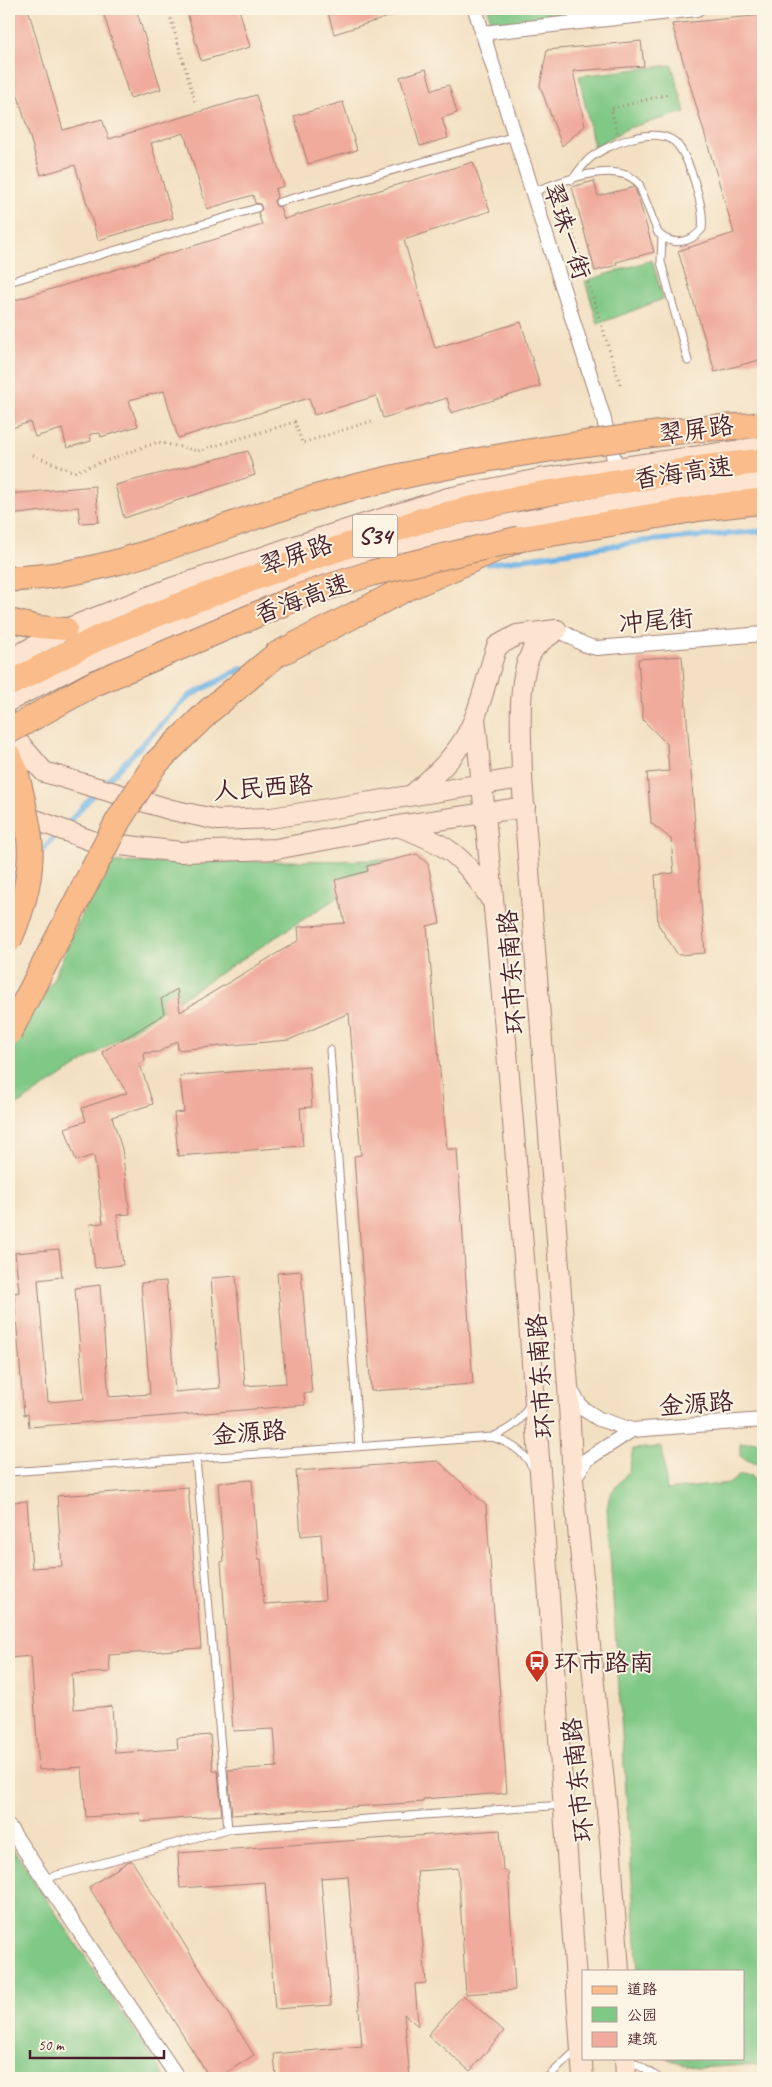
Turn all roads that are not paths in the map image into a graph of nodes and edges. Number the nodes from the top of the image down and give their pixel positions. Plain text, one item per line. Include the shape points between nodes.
1 (475, 9) edge
2 (697, 9) edge
3 (482, 33) junction
4 (515, 136) junction
5 (572, 180) junction
6 (533, 192) junction
7 (279, 202) dead end
8 (257, 208) dead end
9 (662, 237) junction
10 (9, 282) edge
11 (688, 360) dead end
12 (763, 425) edge
13 (763, 447) edge
14 (763, 461) edge
15 (616, 467) junction
16 (763, 481) edge
17 (763, 501) edge
18 (519, 539) junction
19 (9, 580) edge
20 (9, 620) edge
21 (66, 630) junction
22 (557, 630) junction
23 (763, 634) edge
24 (9, 660) edge
25 (9, 684) edge
26 (9, 701) edge
27 (475, 718) junction
28 (9, 721) edge
29 (9, 732) edge
30 (9, 757) edge
31 (522, 778) junction
32 (482, 784) junction
33 (410, 796) junction
34 (525, 807) junction
35 (9, 810) edge
36 (484, 812) junction
37 (398, 826) junction
38 (493, 903) junction
39 (9, 940) edge
40 (9, 1034) edge
41 (330, 1050) dead end
42 (533, 1384) junction
43 (568, 1386) junction
44 (763, 1420) edge
45 (632, 1430) junction
46 (492, 1437) junction
47 (359, 1446) junction
48 (196, 1458) junction
49 (9, 1472) edge
50 (573, 1480) junction
51 (540, 1484) junction
52 (564, 1805) junction
53 (9, 1827) edge
54 (228, 1829) junction
55 (43, 1879) junction
56 (619, 1970) edge
57 (581, 2047) junction
58 (626, 2060) edge
59 (629, 2060) edge
60 (178, 2078) edge
61 (547, 2078) edge
62 (583, 2078) edge
63 (626, 2078) edge
64 (659, 2078) edge

1 - 3 street, 翠珠一街
2 - 3 street
3 - 4 street, 翠珠一街
4 - 6 street, 翠珠一街
4 - 7 lane
5 - 6 lane
5 - 9 lane via 603,172 634,178
5 - 9 lane via 589,159 620,142 663,135 675,143 686,159 701,211 702,229 684,241 671,242
6 - 15 street, 翠珠一街
8 - 10 lane
9 - 11 lane via 660,262
12 - 19 highway, bridge via 696,429 569,445 454,464 331,493 118,564 60,576
13 - 15 main road, 翠屏路
14 - 25 highway, 香海高速 / S34 via 523,497 423,520 173,608 100,638
15 - 21 main road, 翠屏路 via 448,498 169,589
16 - 26 main road, 翠屏路 via 631,501 392,550 215,609 82,663
17 - 18 highway, 香海高速 / S34
18 - 29 highway, 香海高速 / S34, bridge via 372,573 298,596 93,684
18 - 40 highway, bridge via 405,589 276,655 210,710 155,764 118,821
20 - 21 main road
21 - 24 main road, 翠屏路
22 - 23 street, 冲尾街 via 576,642 597,648
22 - 27 main road via 517,635 497,646
22 - 31 main road, 环市东南路 via 534,649 524,668
27 - 32 main road, 环市东南路
27 - 33 main road via 450,759
28 - 33 main road, 人民西路 via 19,743 44,772 172,810 218,820 271,818
30 - 39 highway, bridge via 16,773 29,835 29,870 24,897
31 - 32 main road, 人民西路
31 - 34 main road, 环市东南路
32 - 33 main road, 人民西路
32 - 36 main road, 环市东南路
34 - 36 main road
34 - 43 main road, 环市东南路
35 - 37 main road via 96,842 180,852 276,849
36 - 37 main road
36 - 38 main road, 环市东南路
37 - 38 main road via 450,850 475,873
38 - 42 main road, 环市东南路
41 - 47 lane
42 - 46 lane via 528,1408 521,1419
42 - 51 main road, 环市东南路
43 - 45 street via 582,1408 599,1419
43 - 50 main road, 环市东南路
44 - 45 street, 金源路
45 - 50 street via 586,1460
46 - 47 lane, 金源路
46 - 51 lane via 522,1452
47 - 48 lane, 金源路
48 - 49 lane, 金源路
48 - 54 lane
50 - 56 main road, 环市东南路 via 610,1841
51 - 52 main road, 环市东南路
52 - 54 lane
52 - 57 main road, 环市东南路
53 - 55 street
54 - 55 lane
55 - 60 street
57 - 61 lane
57 - 62 main road, 环市东南路
58 - 63 main road
59 - 64 lane

